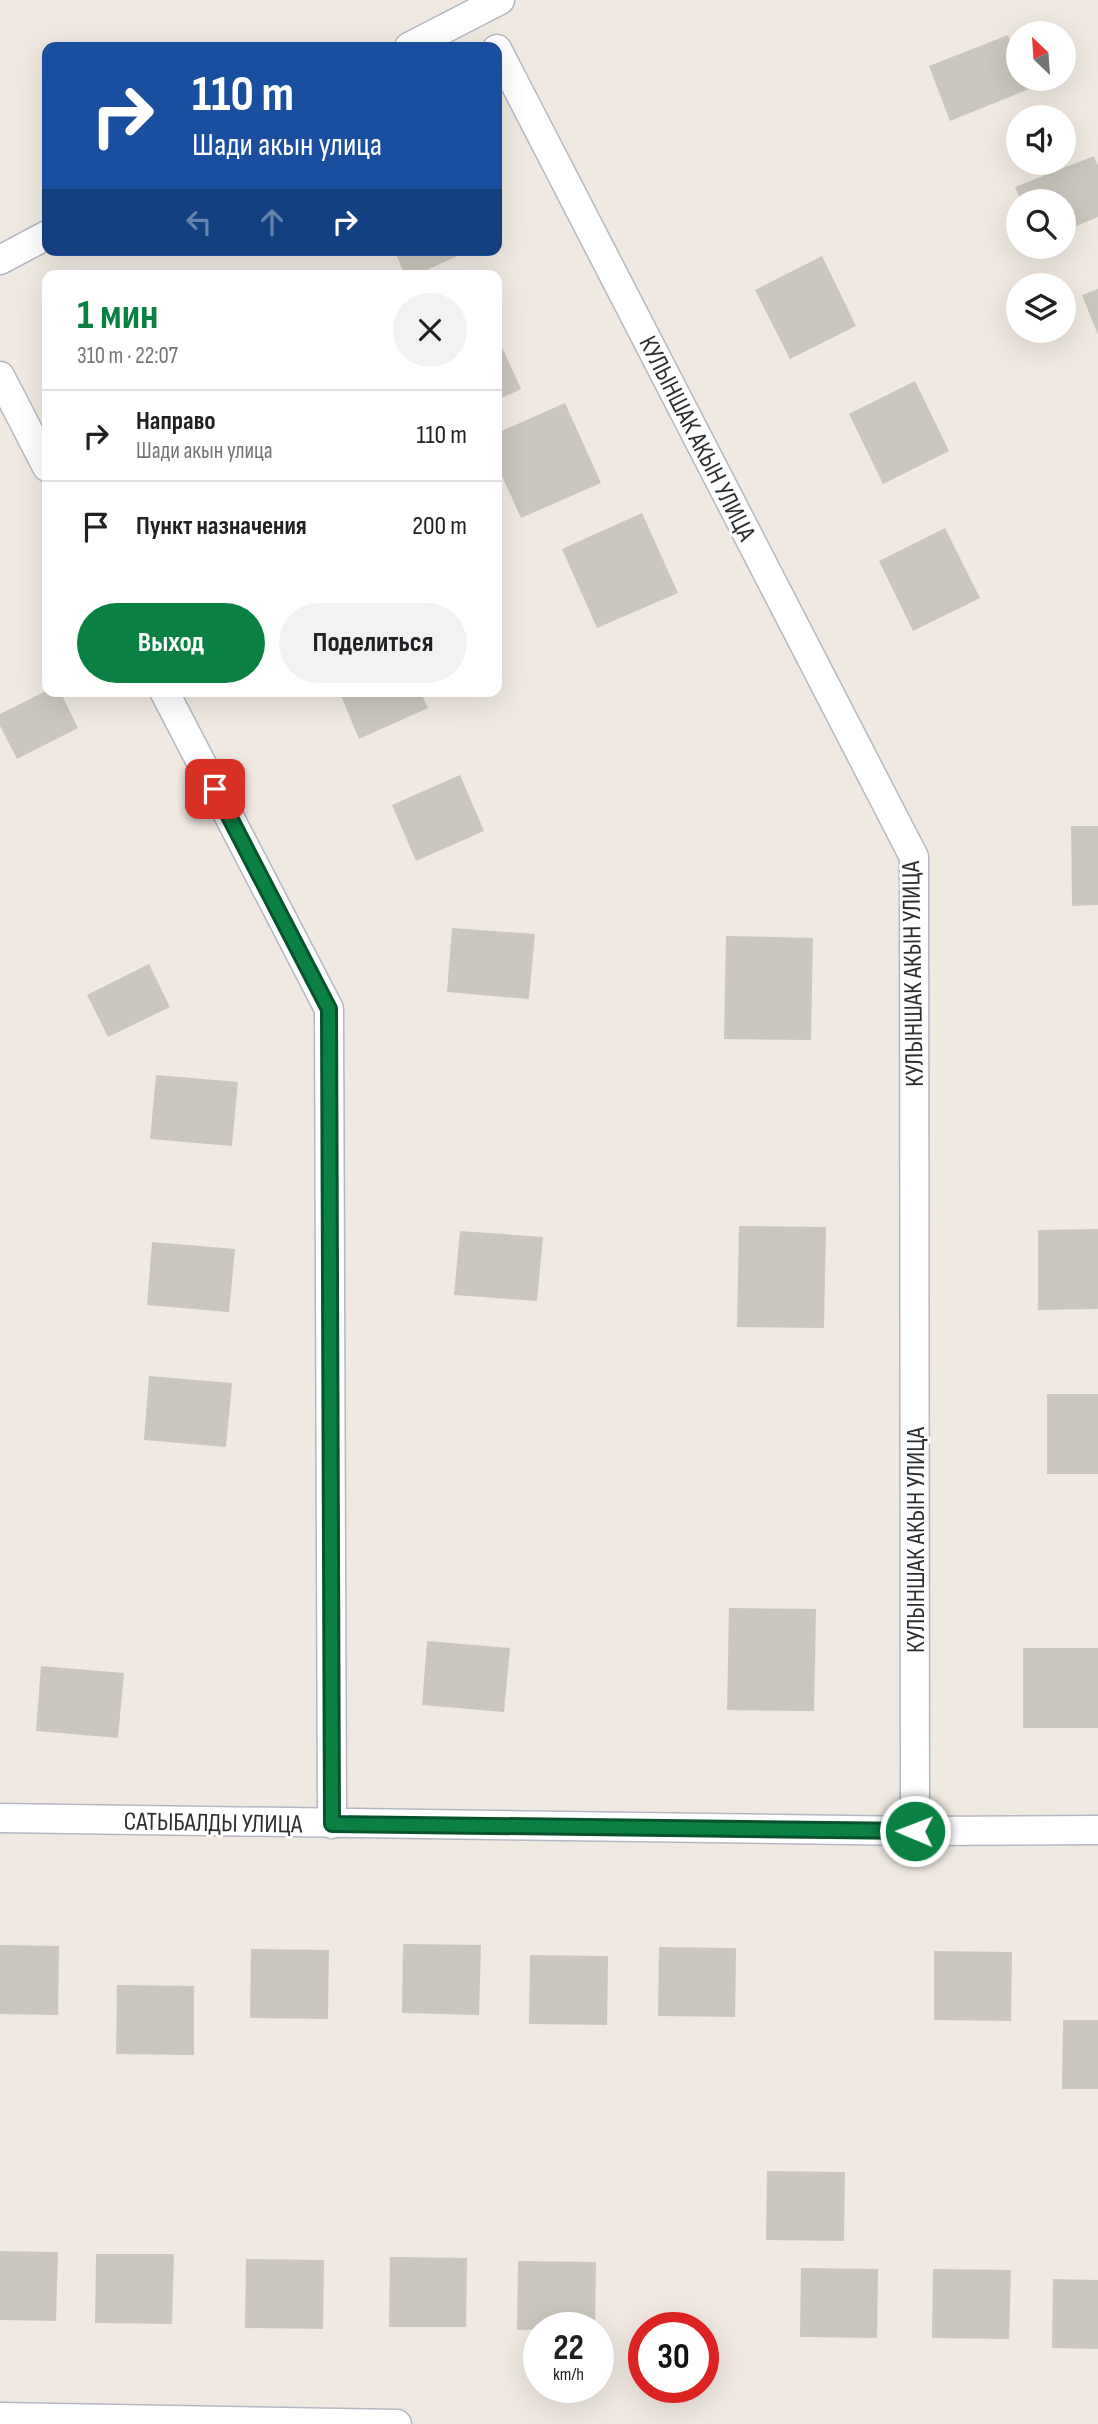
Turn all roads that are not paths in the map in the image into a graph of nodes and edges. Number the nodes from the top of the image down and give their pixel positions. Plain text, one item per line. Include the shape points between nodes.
1 (483, 4) edge
2 (418, 42) edge
3 (495, 42) edge
4 (502, 58) edge
5 (42, 238) edge
6 (0, 260) edge
7 (0, 376) edge
8 (42, 457) edge
9 (167, 697) edge
10 (0, 1818) edge
11 (332, 1824) junction
12 (1098, 1830) edge
13 (915, 1831) junction
14 (0, 2417) edge
15 (397, 2424) edge

1 - 2 street
1 - 3 street, КУЛЫНШАК АКЫН УЛИЦА
4 - 13 street, КУЛЫНШАК АКЫН УЛИЦА via 914,857
5 - 6 street
7 - 8 street
9 - 11 street via 329,1009
10 - 11 street, САТЫБАЛДЫ УЛИЦА
11 - 13 street, САТЫБАЛДЫ УЛИЦА
12 - 13 street, САТЫБАЛДЫ УЛИЦА
14 - 15 street

